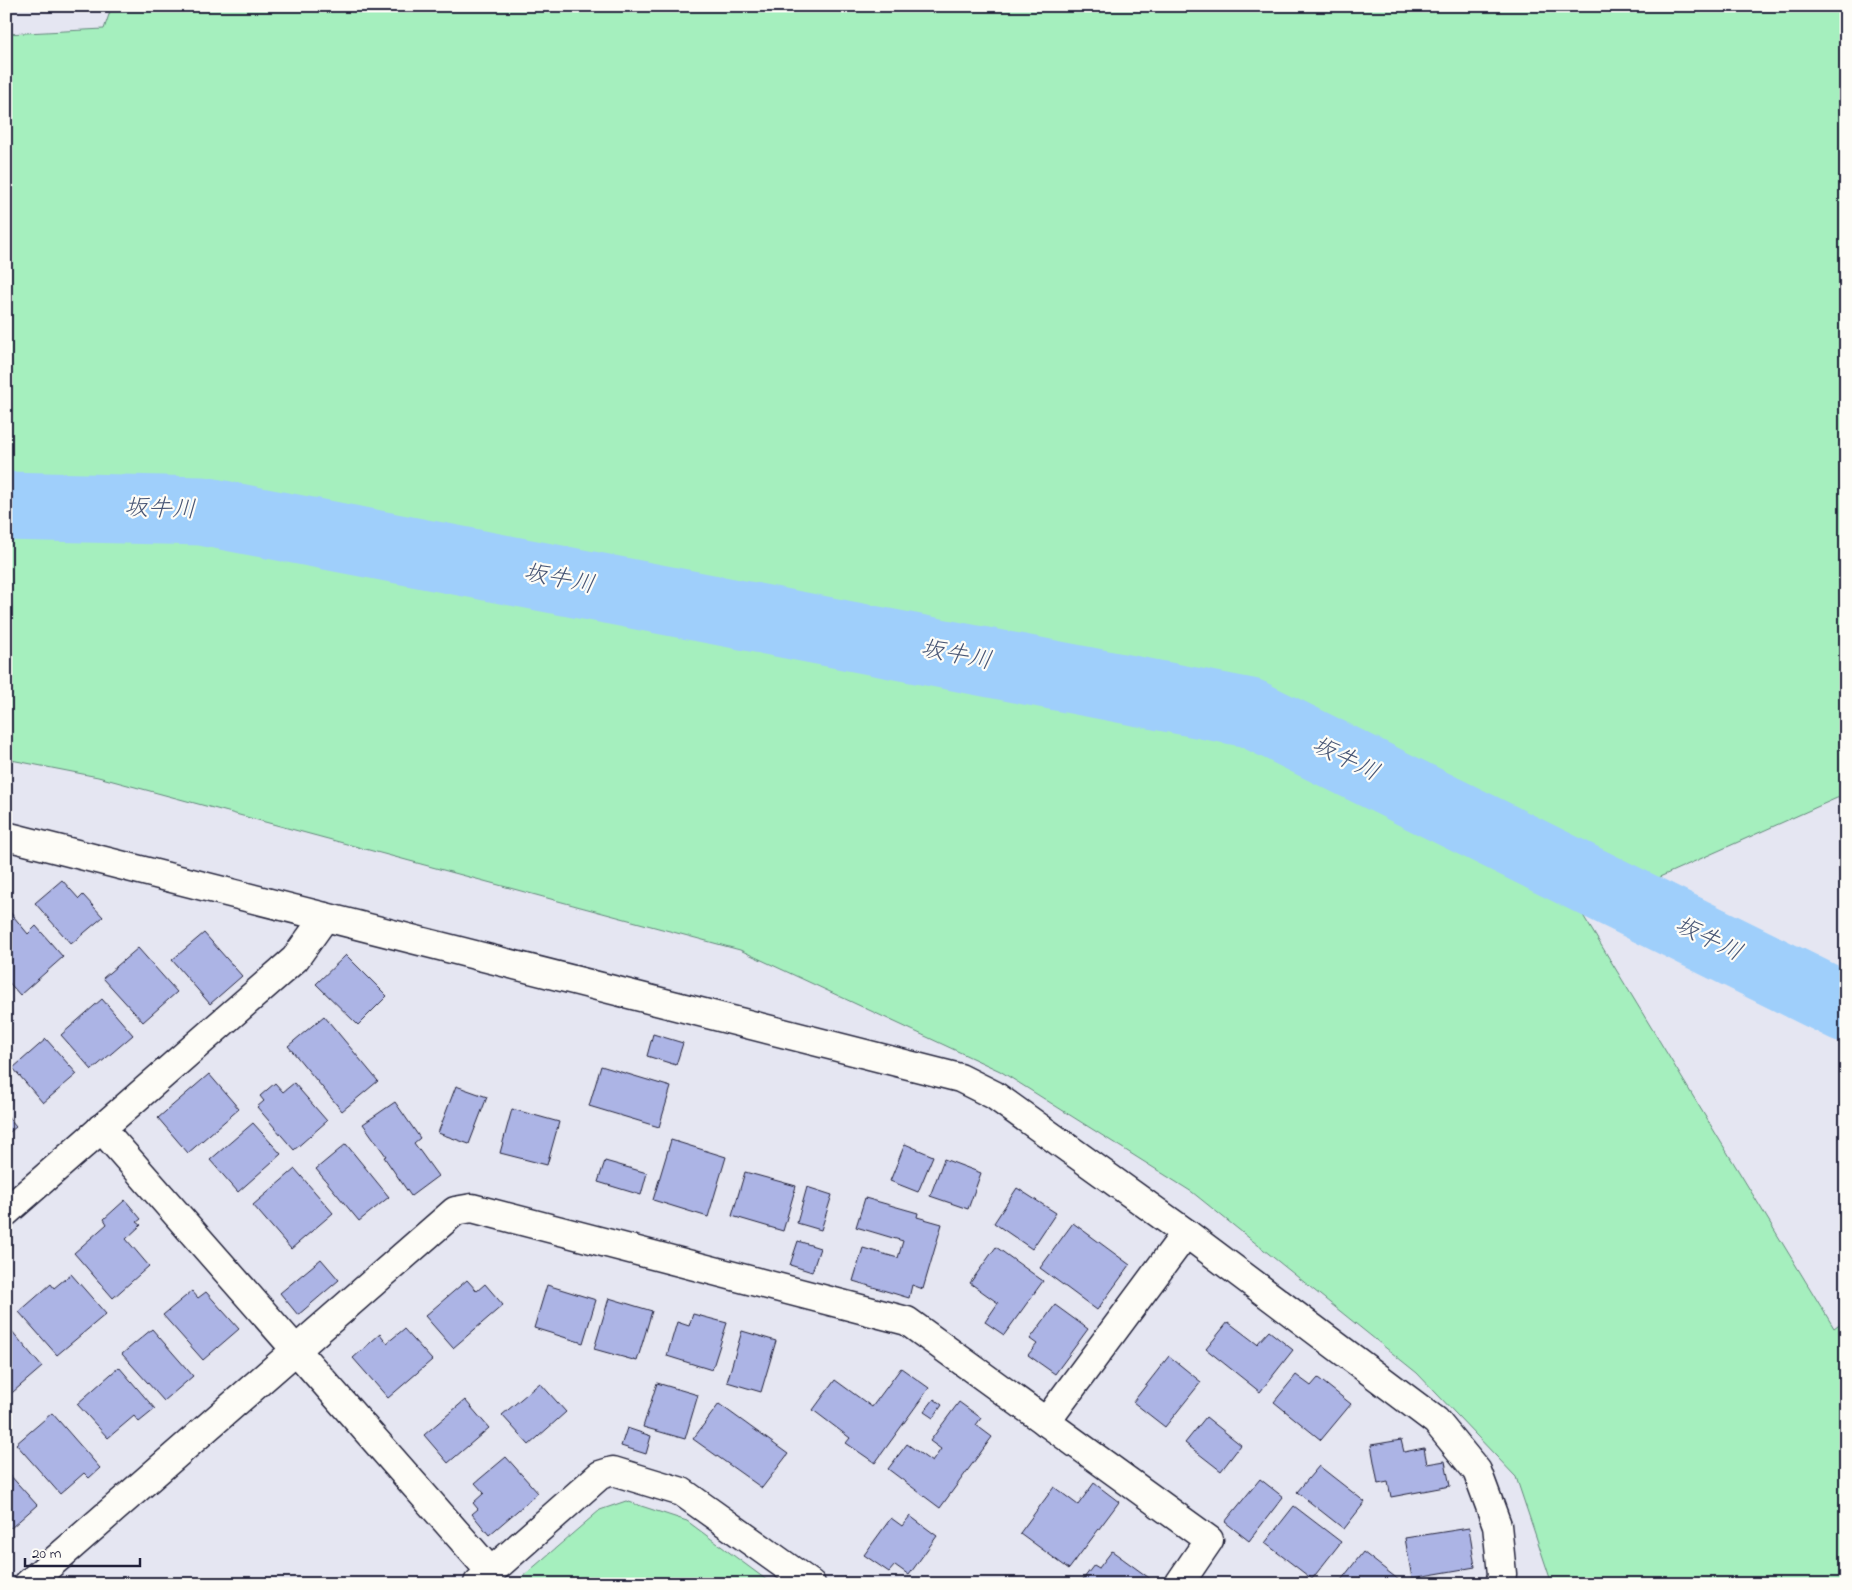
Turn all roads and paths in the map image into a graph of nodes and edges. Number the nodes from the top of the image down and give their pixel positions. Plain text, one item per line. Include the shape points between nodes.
1 (6, 836) edge
2 (325, 917) junction
3 (101, 1128) junction
4 (6, 1212) edge
5 (1186, 1233) junction
6 (296, 1350) junction
7 (1046, 1422) junction
8 (483, 1578) edge
9 (28, 1584) edge
10 (811, 1584) edge
11 (1179, 1584) edge
12 (1500, 1584) edge

1 - 2 street
2 - 3 street via 295,959
2 - 5 street via 960,1078 994,1095
3 - 4 street
3 - 6 street
5 - 7 street
5 - 12 street via 1436,1421 1476,1471 1496,1525 1502,1574
6 - 7 street via 455,1211 472,1208 907,1321
6 - 8 street
6 - 9 street
7 - 11 street via 1209,1540
8 - 10 street via 600,1475 613,1470 682,1492

